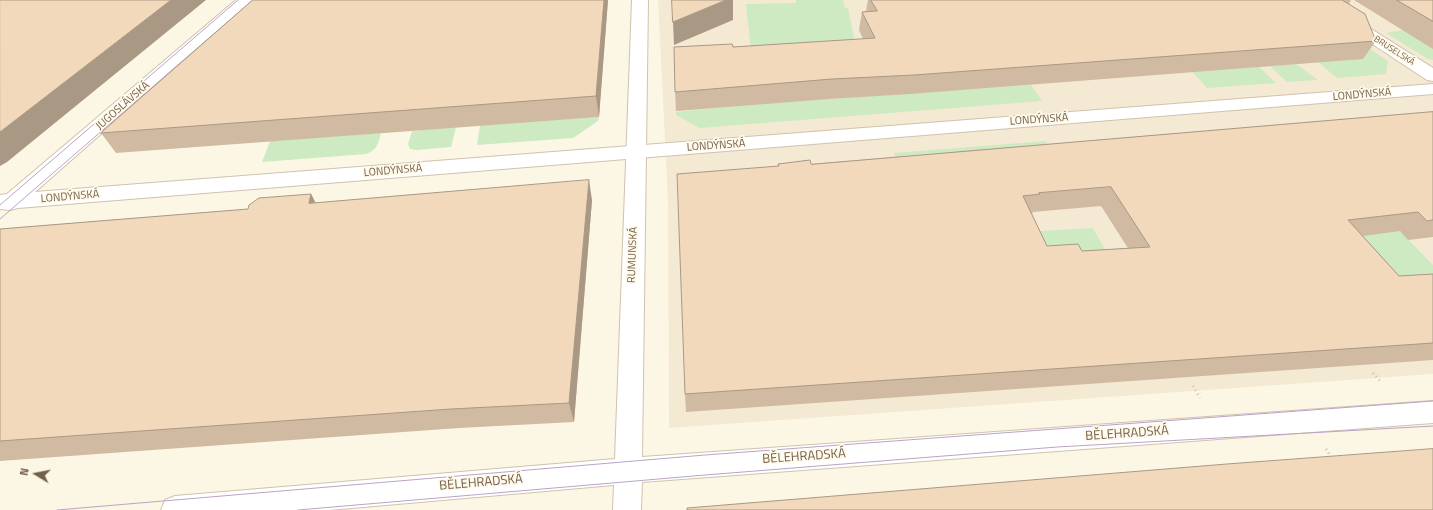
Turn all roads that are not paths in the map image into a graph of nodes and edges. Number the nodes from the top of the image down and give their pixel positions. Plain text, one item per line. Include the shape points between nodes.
1 (245, 0) edge
2 (640, 0) edge
3 (1315, 0) edge
4 (1433, 76) edge
5 (1433, 89) edge
6 (636, 152) junction
7 (4, 205) edge
8 (1433, 412) edge
9 (628, 471) junction
10 (175, 510) edge
11 (627, 510) edge

1 - 7 street, JUGOSLÁVSKÁ
2 - 6 street, RUMUNSKÁ
3 - 4 street, BRUSELSKÁ
5 - 6 street, LONDÝNSKÁ
6 - 7 street, LONDÝNSKÁ
6 - 9 street, RUMUNSKÁ
8 - 9 street, BĚLEHRADSKÁ
9 - 10 street, BĚLEHRADSKÁ
9 - 11 street, RUMUNSKÁ

